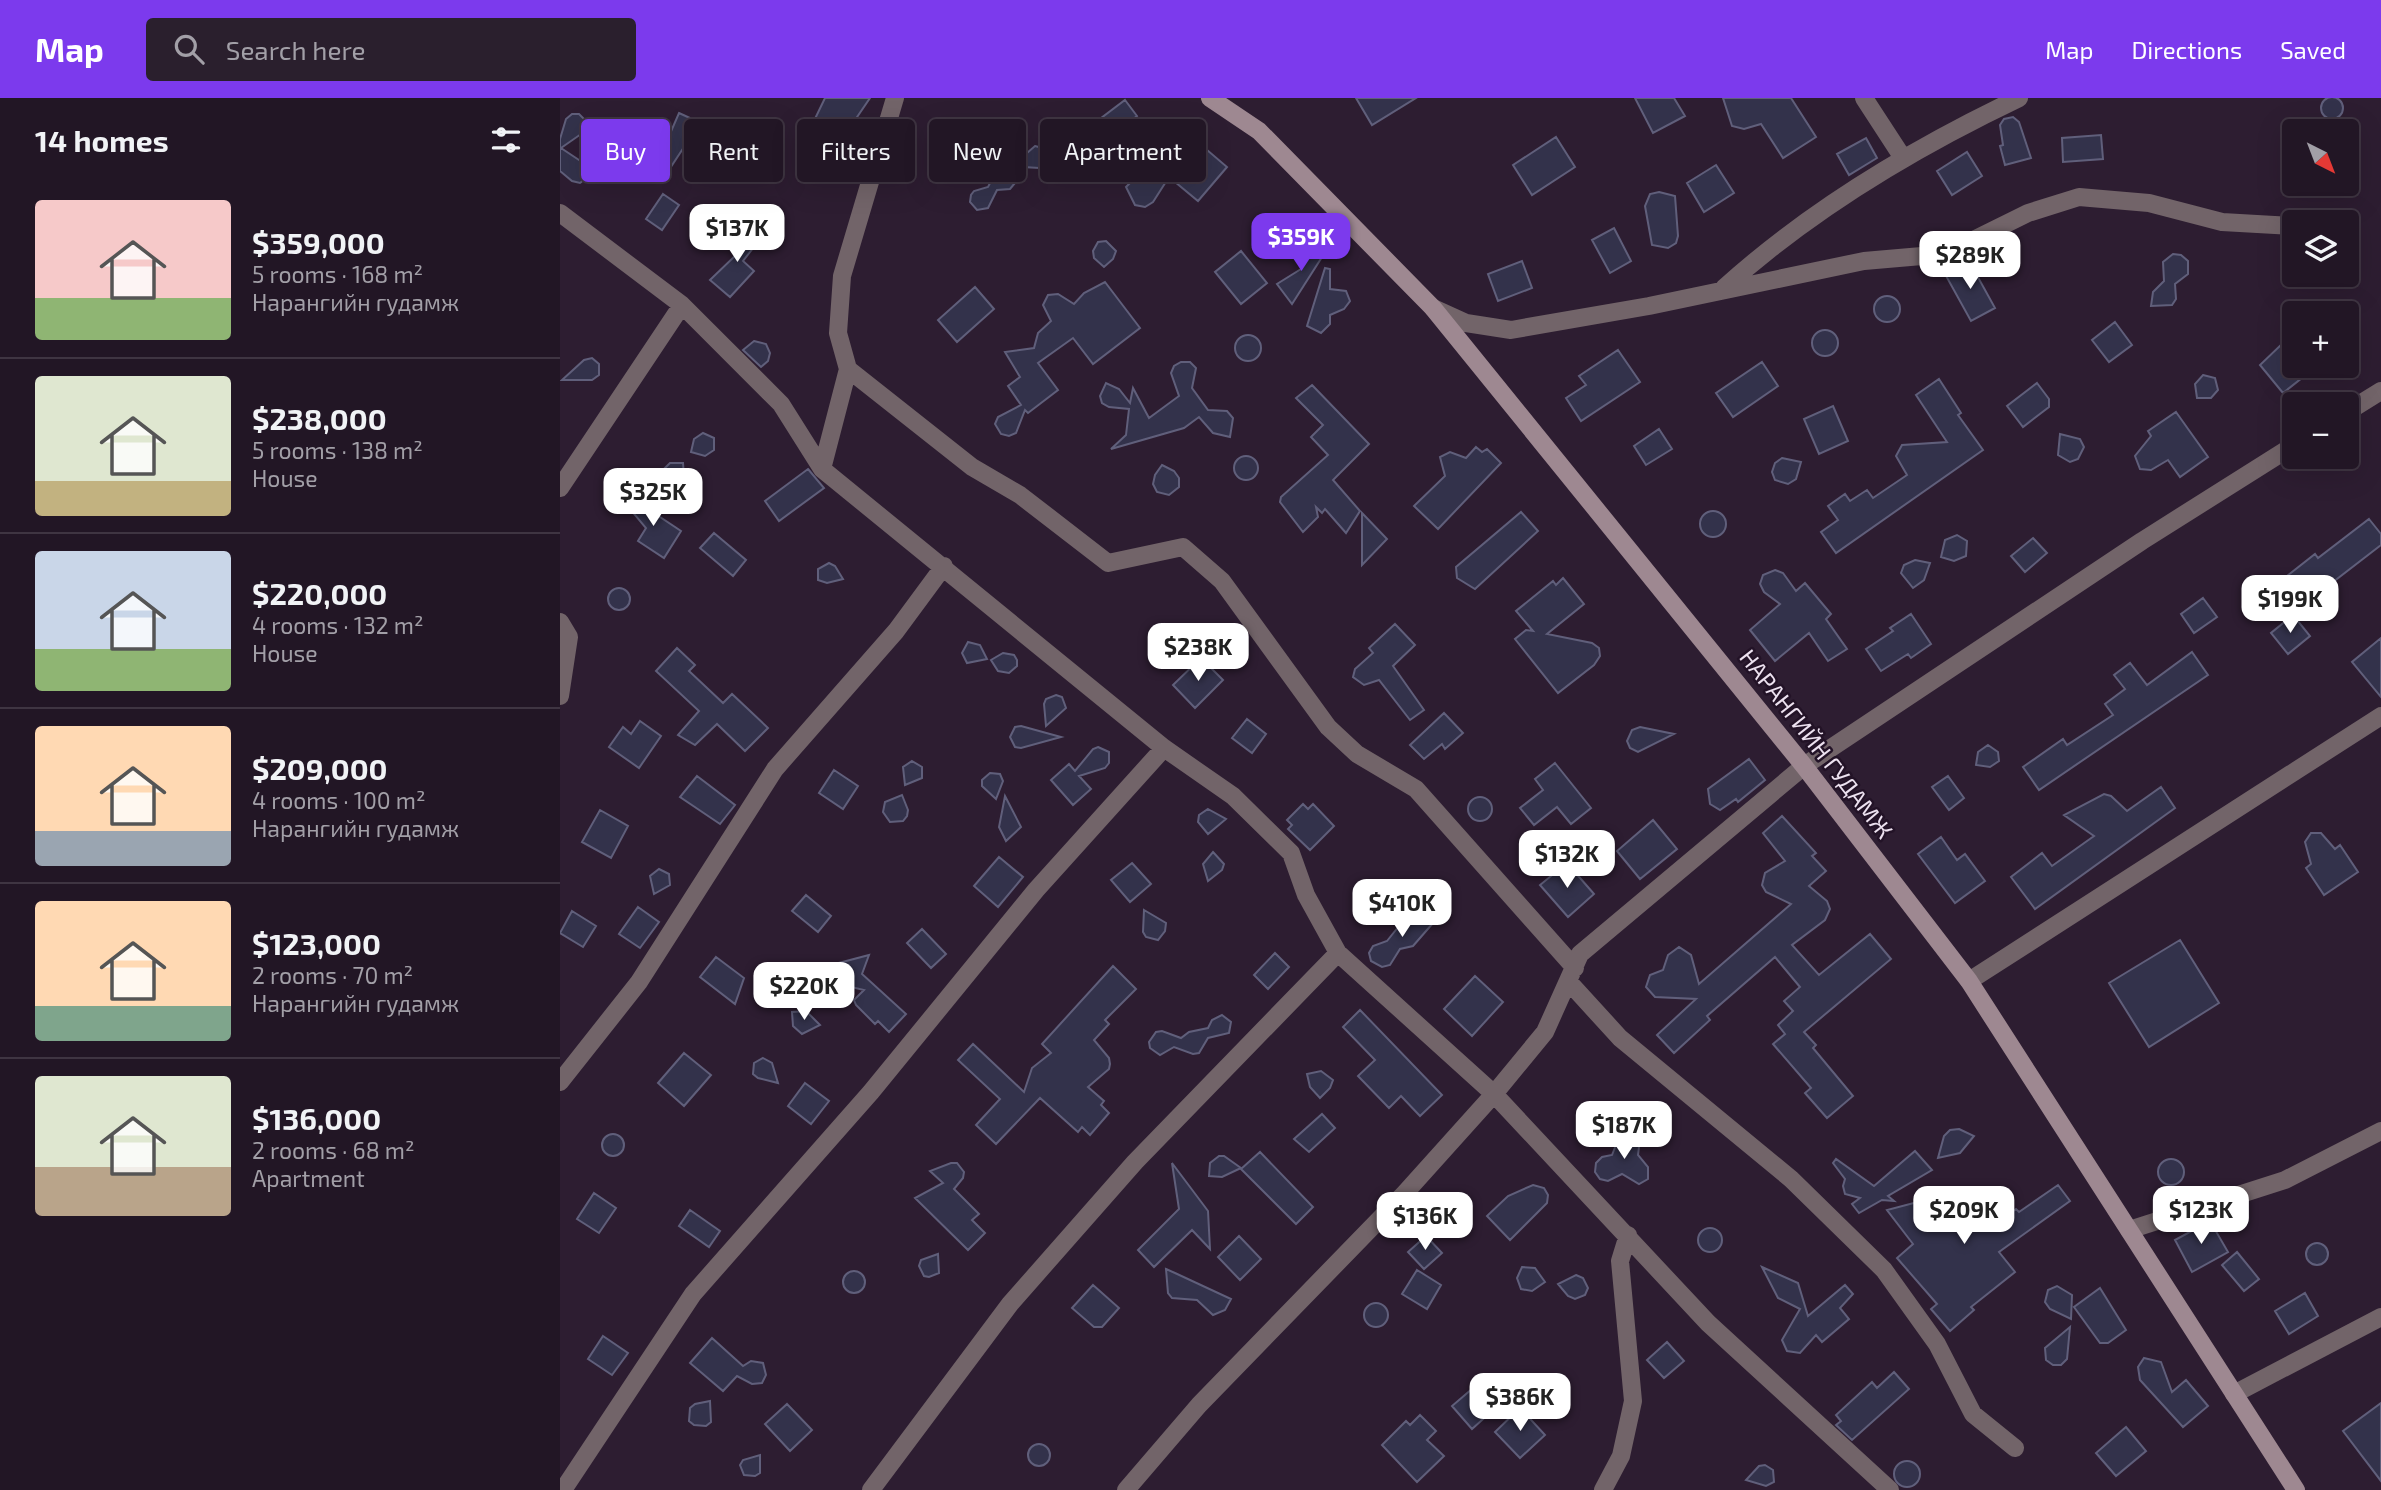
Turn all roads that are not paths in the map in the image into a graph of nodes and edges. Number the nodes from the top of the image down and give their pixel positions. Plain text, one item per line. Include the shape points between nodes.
1 (895, 98) edge
2 (1210, 98) edge
3 (1864, 98) edge
4 (2019, 98) edge
5 (1903, 158) junction
6 (560, 213) edge
7 (2282, 225) edge
8 (1721, 290) junction
9 (682, 305) junction
10 (1433, 308) junction
11 (848, 369) junction
12 (2381, 391) edge
13 (2359, 405) edge
14 (2282, 453) edge
15 (822, 469) junction
16 (560, 488) edge
17 (944, 566) junction
18 (560, 622) edge
19 (560, 696) edge
20 (2381, 716) edge
21 (1164, 748) junction
22 (1804, 766) junction
23 (1338, 953) junction
24 (1572, 974) junction
25 (1969, 981) junction
26 (560, 1082) edge
27 (1494, 1094) junction
28 (2381, 1131) edge
29 (2129, 1230) junction
30 (1628, 1235) junction
31 (2381, 1317) edge
32 (2234, 1394) junction
33 (2015, 1448) dead end
34 (563, 1490) edge
35 (872, 1490) edge
36 (1126, 1490) edge
37 (1603, 1490) edge
38 (1890, 1490) edge
39 (2295, 1490) edge

1 - 11 street via 842,276 838,333
2 - 10 main road, НАРАНГИЙН ГУДАМЖ via 1259,131
3 - 5 street
4 - 5 street
5 - 8 street via 1759,256
6 - 9 street
7 - 8 street via 2222,222 2149,203 2079,197 2028,213 1945,254 1864,261
8 - 10 street via 1511,330 1465,323
9 - 15 street via 781,404
9 - 16 street
10 - 22 main road, НАРАНГИЙН ГУДАМЖ
11 - 15 street
11 - 24 street via 972,467 1020,495 1108,564 1182,547 1222,581 1328,727 1357,754 1416,789
12 - 13 street
14 - 22 street
15 - 17 street
17 - 21 street
17 - 26 street via 897,631 775,769 639,982
18 - 19 street via 569,637
20 - 25 street
21 - 23 street via 1233,796 1291,853 1306,895
21 - 34 street via 1036,890 871,1092 693,1294
22 - 24 street via 1580,954
22 - 25 main road, НАРАНГИЙН ГУДАМЖ
23 - 27 street
23 - 35 street via 1135,1162 1010,1304
24 - 27 street via 1545,1032
24 - 33 street via 1620,1038 1791,1179 1884,1270 1937,1344 1973,1414
25 - 29 main road, НАРАНГИЙН ГУДАМЖ
27 - 30 street
27 - 36 street via 1405,1194 1199,1405
28 - 29 street via 2285,1180
29 - 32 main road, НАРАНГИЙН ГУДАМЖ
30 - 37 street via 1620,1261 1633,1401 1621,1456
30 - 38 street via 1708,1323
31 - 32 street
32 - 39 main road, НАРАНГИЙН ГУДАМЖ

